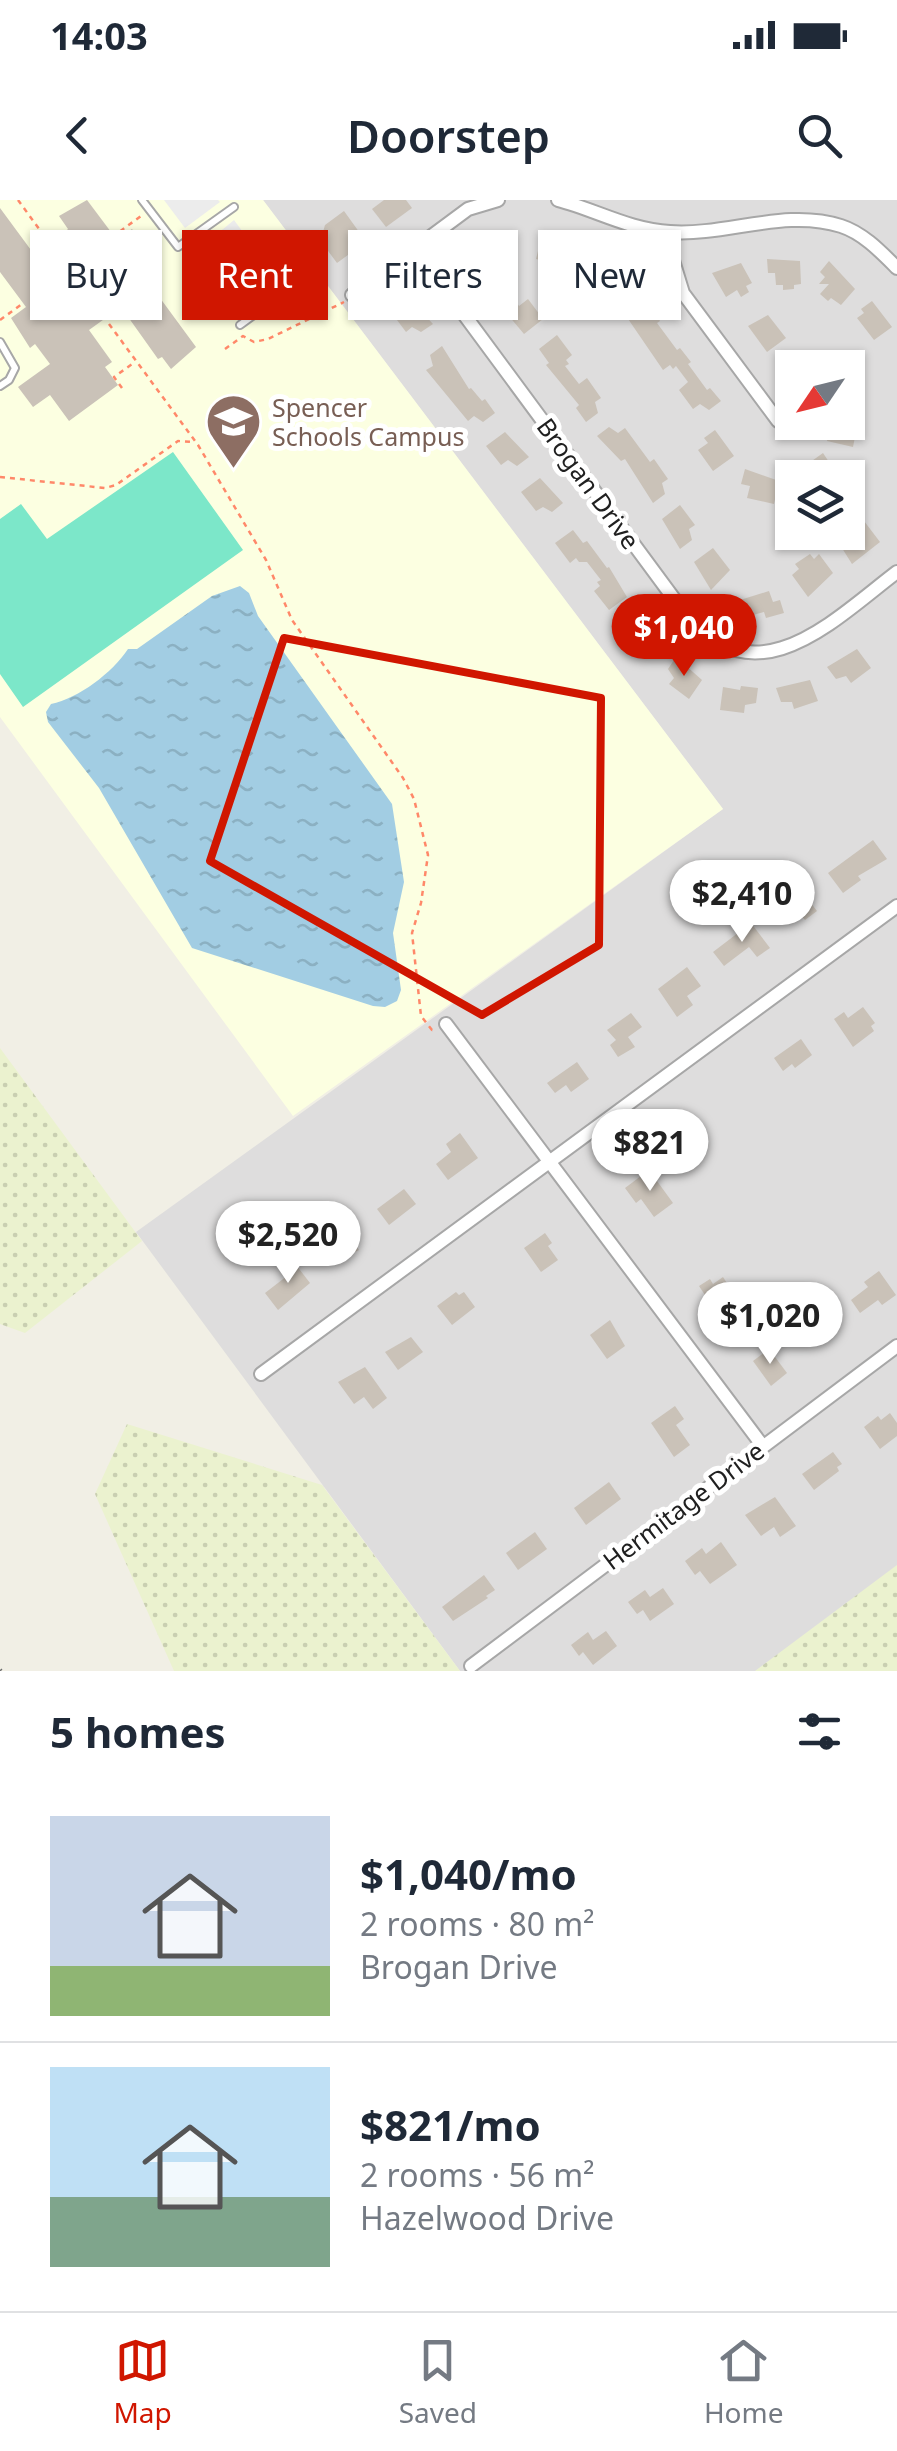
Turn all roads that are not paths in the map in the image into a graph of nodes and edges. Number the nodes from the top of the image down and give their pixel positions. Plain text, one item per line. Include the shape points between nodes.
1 (142, 200) edge
2 (498, 200) edge
3 (558, 200) edge
4 (234, 208) dead end
5 (440, 230) edge
6 (659, 230) edge
7 (681, 231) edge
8 (897, 268) edge
9 (681, 286) edge
10 (247, 320) edge
11 (469, 320) edge
12 (240, 325) dead end
13 (0, 342) edge
14 (0, 386) edge
15 (775, 417) edge
16 (897, 572) edge
17 (897, 906) edge
18 (446, 1024) road end
19 (551, 1163) junction
20 (897, 1346) edge
21 (261, 1374) dead end
22 (762, 1445) junction
23 (470, 1666) dead end

1 - 4 lane via 178,247
2 - 5 street via 468,209
3 - 6 street
7 - 8 street via 802,219 843,226
9 - 15 street
10 - 12 lane
11 - 16 street, Brogan Drive via 686,615 715,641 760,653 792,647
13 - 14 lane via 15,368
17 - 19 street
18 - 19 street
19 - 21 street
19 - 22 street
20 - 22 street, Hermitage Drive
22 - 23 street, Hermitage Drive

